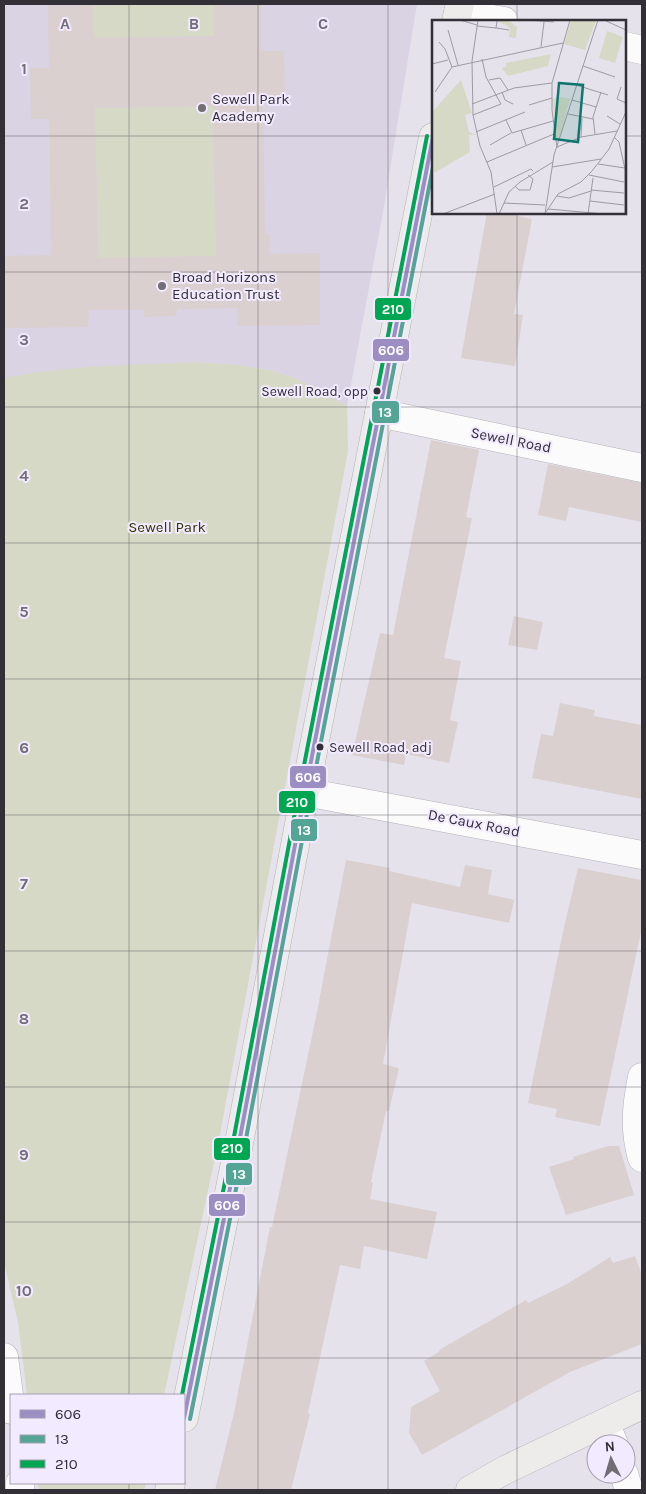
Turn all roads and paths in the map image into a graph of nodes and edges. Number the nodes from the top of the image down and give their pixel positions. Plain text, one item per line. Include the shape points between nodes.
1 (458, 13) edge
2 (498, 20) edge
3 (626, 46) edge
4 (642, 50) edge
5 (432, 147) edge
6 (380, 413) junction
7 (642, 468) edge
8 (305, 792) junction
9 (642, 855) edge
10 (642, 1077) edge
11 (642, 1158) edge
12 (4, 1357) edge
13 (10, 1402) edge
14 (642, 1405) edge
15 (185, 1413) edge
16 (610, 1433) edge
17 (470, 1490) edge

1 - 2 street
3 - 4 street
5 - 6 main road
6 - 7 street, Sewell Road
6 - 8 main road
8 - 9 street, De Caux Road
8 - 15 main road
10 - 11 street via 637,1101 637,1139
12 - 13 street
14 - 16 main road
16 - 17 main road via 505,1470

